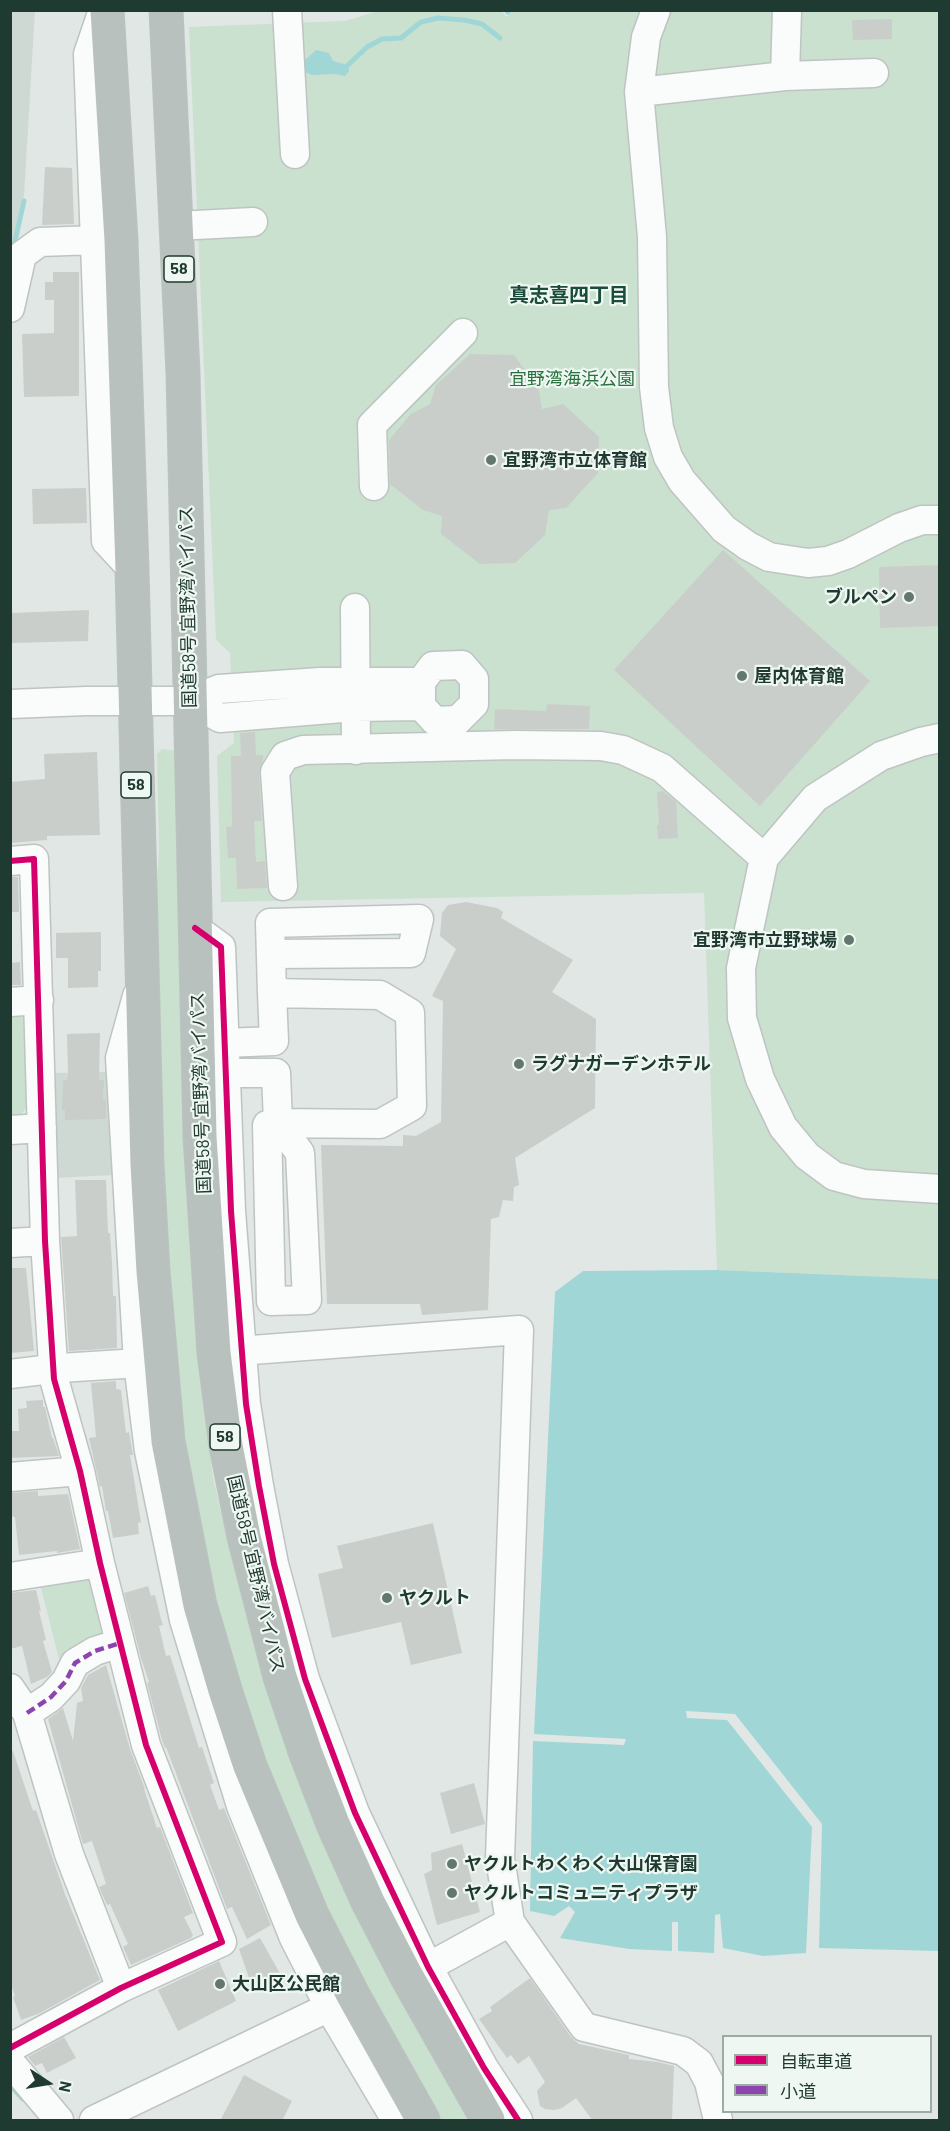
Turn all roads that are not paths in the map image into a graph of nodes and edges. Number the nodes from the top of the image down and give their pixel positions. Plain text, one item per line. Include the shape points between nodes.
1 (105, 10) edge
2 (165, 10) edge
3 (287, 10) edge
4 (656, 10) edge
5 (787, 10) edge
6 (874, 73) dead end
7 (784, 76) junction
8 (639, 92) junction
9 (295, 153) dead end
10 (253, 222) dead end
11 (177, 226) junction
12 (96, 240) junction
13 (10, 308) edge
14 (463, 333) dead end
15 (374, 486) dead end
16 (939, 520) edge
17 (132, 569) junction
18 (355, 608) dead end
19 (355, 694) junction
20 (421, 694) junction
21 (134, 700) junction
22 (189, 701) junction
23 (10, 704) edge
24 (446, 734) junction
25 (939, 738) edge
26 (356, 750) junction
27 (764, 858) junction
28 (10, 861) edge
29 (283, 886) dead end
30 (195, 928) junction
31 (271, 954) dead end
32 (272, 993) junction
33 (39, 1000) junction
34 (10, 1002) edge
35 (274, 1041) junction
36 (224, 1043) junction
37 (225, 1073) junction
38 (276, 1073) junction
39 (278, 1124) junction
40 (42, 1128) junction
41 (10, 1130) edge
42 (939, 1189) edge
43 (45, 1241) junction
44 (10, 1243) edge
45 (228, 1352) junction
46 (149, 1362) junction
47 (52, 1369) junction
48 (10, 1374) edge
49 (80, 1471) junction
50 (10, 1477) edge
51 (100, 1563) junction
52 (10, 1577) edge
53 (120, 1643) junction
54 (10, 1688) edge
55 (27, 1713) junction
56 (510, 1922) junction
57 (428, 1967) junction
58 (121, 1988) junction
59 (341, 2001) junction
60 (10, 2048) edge
61 (10, 2062) edge
62 (59, 2121) edge
63 (94, 2121) edge
64 (396, 2121) edge
65 (423, 2121) edge
66 (488, 2121) edge
67 (518, 2121) edge
68 (718, 2121) edge

1 - 12 street via 88,54
1 - 17 highway, 58 via 121,240
2 - 11 highway, 国道58号 宜野湾バイパス / 58
3 - 9 street
4 - 8 street via 646,37
5 - 7 street
6 - 7 street
7 - 8 street
8 - 16 street via 652,237 655,397 668,457 682,482 724,529 769,557 790,561 828,561 899,528 922,520
10 - 11 street
11 - 22 highway, 国道58号 宜野湾バイパス / 58
12 - 13 street via 40,242 22,255
12 - 17 street via 106,541
14 - 15 street via 372,425
17 - 21 highway, 58
18 - 19 street
19 - 20 street
19 - 22 street via 220,718
19 - 26 street
20 - 24 street
20 - 24 street via 433,666 462,665 474,679 474,704
21 - 22 street
21 - 23 street
21 - 46 highway, 58
22 - 30 highway, 国道58号 宜野湾バイパス / 58
24 - 26 street
24 - 27 street via 515,745 623,750 662,768
25 - 27 street via 880,756 815,798
26 - 29 street via 303,750 285,756 275,772
27 - 42 street via 741,968 742,1018 760,1079 783,1127 807,1156 834,1176 864,1184
28 - 33 street via 34,859
30 - 36 street via 221,947
30 - 45 highway, 国道58号 宜野湾バイパス / 58 via 200,1137
31 - 32 street
32 - 35 street
32 - 39 street via 380,995 410,1013 412,1106 380,1124
33 - 34 street
33 - 40 street
35 - 36 street
35 - 38 street
36 - 37 street
37 - 38 street
37 - 45 street via 231,1211
38 - 39 street
39 - 39 street via 267,1125 271,1301 307,1300 300,1153
40 - 41 street
40 - 43 street
43 - 44 street
43 - 47 street
45 - 56 street via 519,1330 500,1858
45 - 57 street via 246,1404 272,1552 305,1679 355,1813
45 - 66 highway, 国道58号 宜野湾バイパス / 58 via 226,1446 244,1537 280,1677 306,1754 368,1902
46 - 47 street
46 - 59 highway, 58 via 200,1605 225,1690 250,1766 312,1915
47 - 48 street
47 - 49 street
49 - 50 street
49 - 51 street
51 - 52 street
51 - 53 street
53 - 55 street via 75,1663 66,1681 51,1697
53 - 58 street via 147,1745 222,1942
54 - 55 street
55 - 58 street via 69,1854
56 - 57 street
56 - 68 street via 584,2027 683,2051 699,2063 709,2082
57 - 67 street
58 - 60 street
59 - 63 street
59 - 64 street
59 - 65 highway, 58
61 - 62 street

